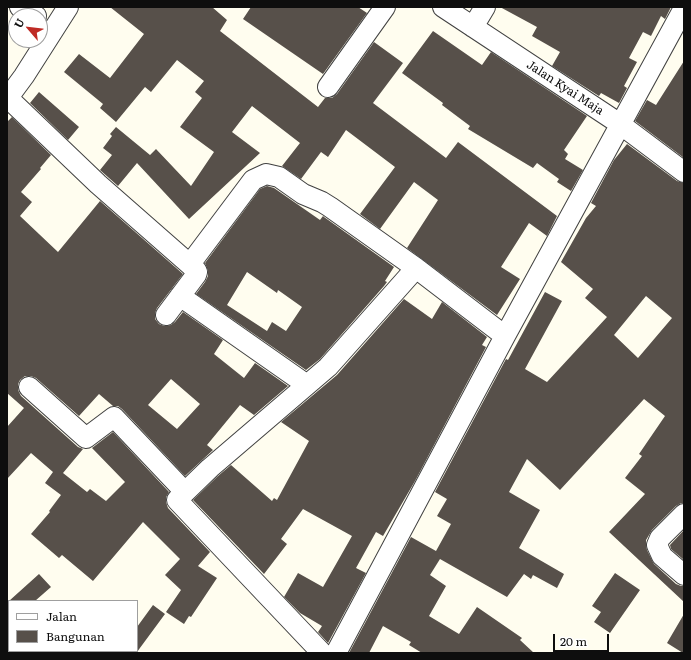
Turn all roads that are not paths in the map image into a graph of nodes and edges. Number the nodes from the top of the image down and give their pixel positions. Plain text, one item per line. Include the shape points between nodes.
1 (68, 7) edge
2 (384, 7) edge
3 (443, 7) edge
4 (485, 7) edge
5 (684, 8) edge
6 (48, 22) edge
7 (473, 27) junction
8 (36, 48) edge
9 (328, 87) dead end
10 (7, 98) edge
11 (620, 124) junction
12 (684, 172) edge
13 (190, 264) junction
14 (416, 268) junction
15 (180, 296) junction
16 (166, 315) dead end
17 (505, 336) junction
18 (307, 385) junction
19 (29, 387) dead end
20 (185, 492) junction
21 (684, 514) edge
22 (684, 575) edge
23 (322, 653) edge
24 (336, 653) edge

1 - 6 street
2 - 9 street
3 - 7 street, Jalan Kyai Maja
4 - 7 street
5 - 11 street
7 - 11 street, Jalan Kyai Maja
8 - 10 street via 24,76
10 - 13 street via 98,184
11 - 12 street, Jalan Kyai Maja
11 - 17 street
13 - 14 street via 253,180 266,174 279,177 303,194 322,202
13 - 15 street via 197,274
14 - 17 street
14 - 18 street via 328,368
15 - 16 street
15 - 18 street
17 - 24 street
18 - 20 street
19 - 20 street via 86,438 114,417
20 - 23 street via 177,500
21 - 22 street via 660,538 657,545 662,556

